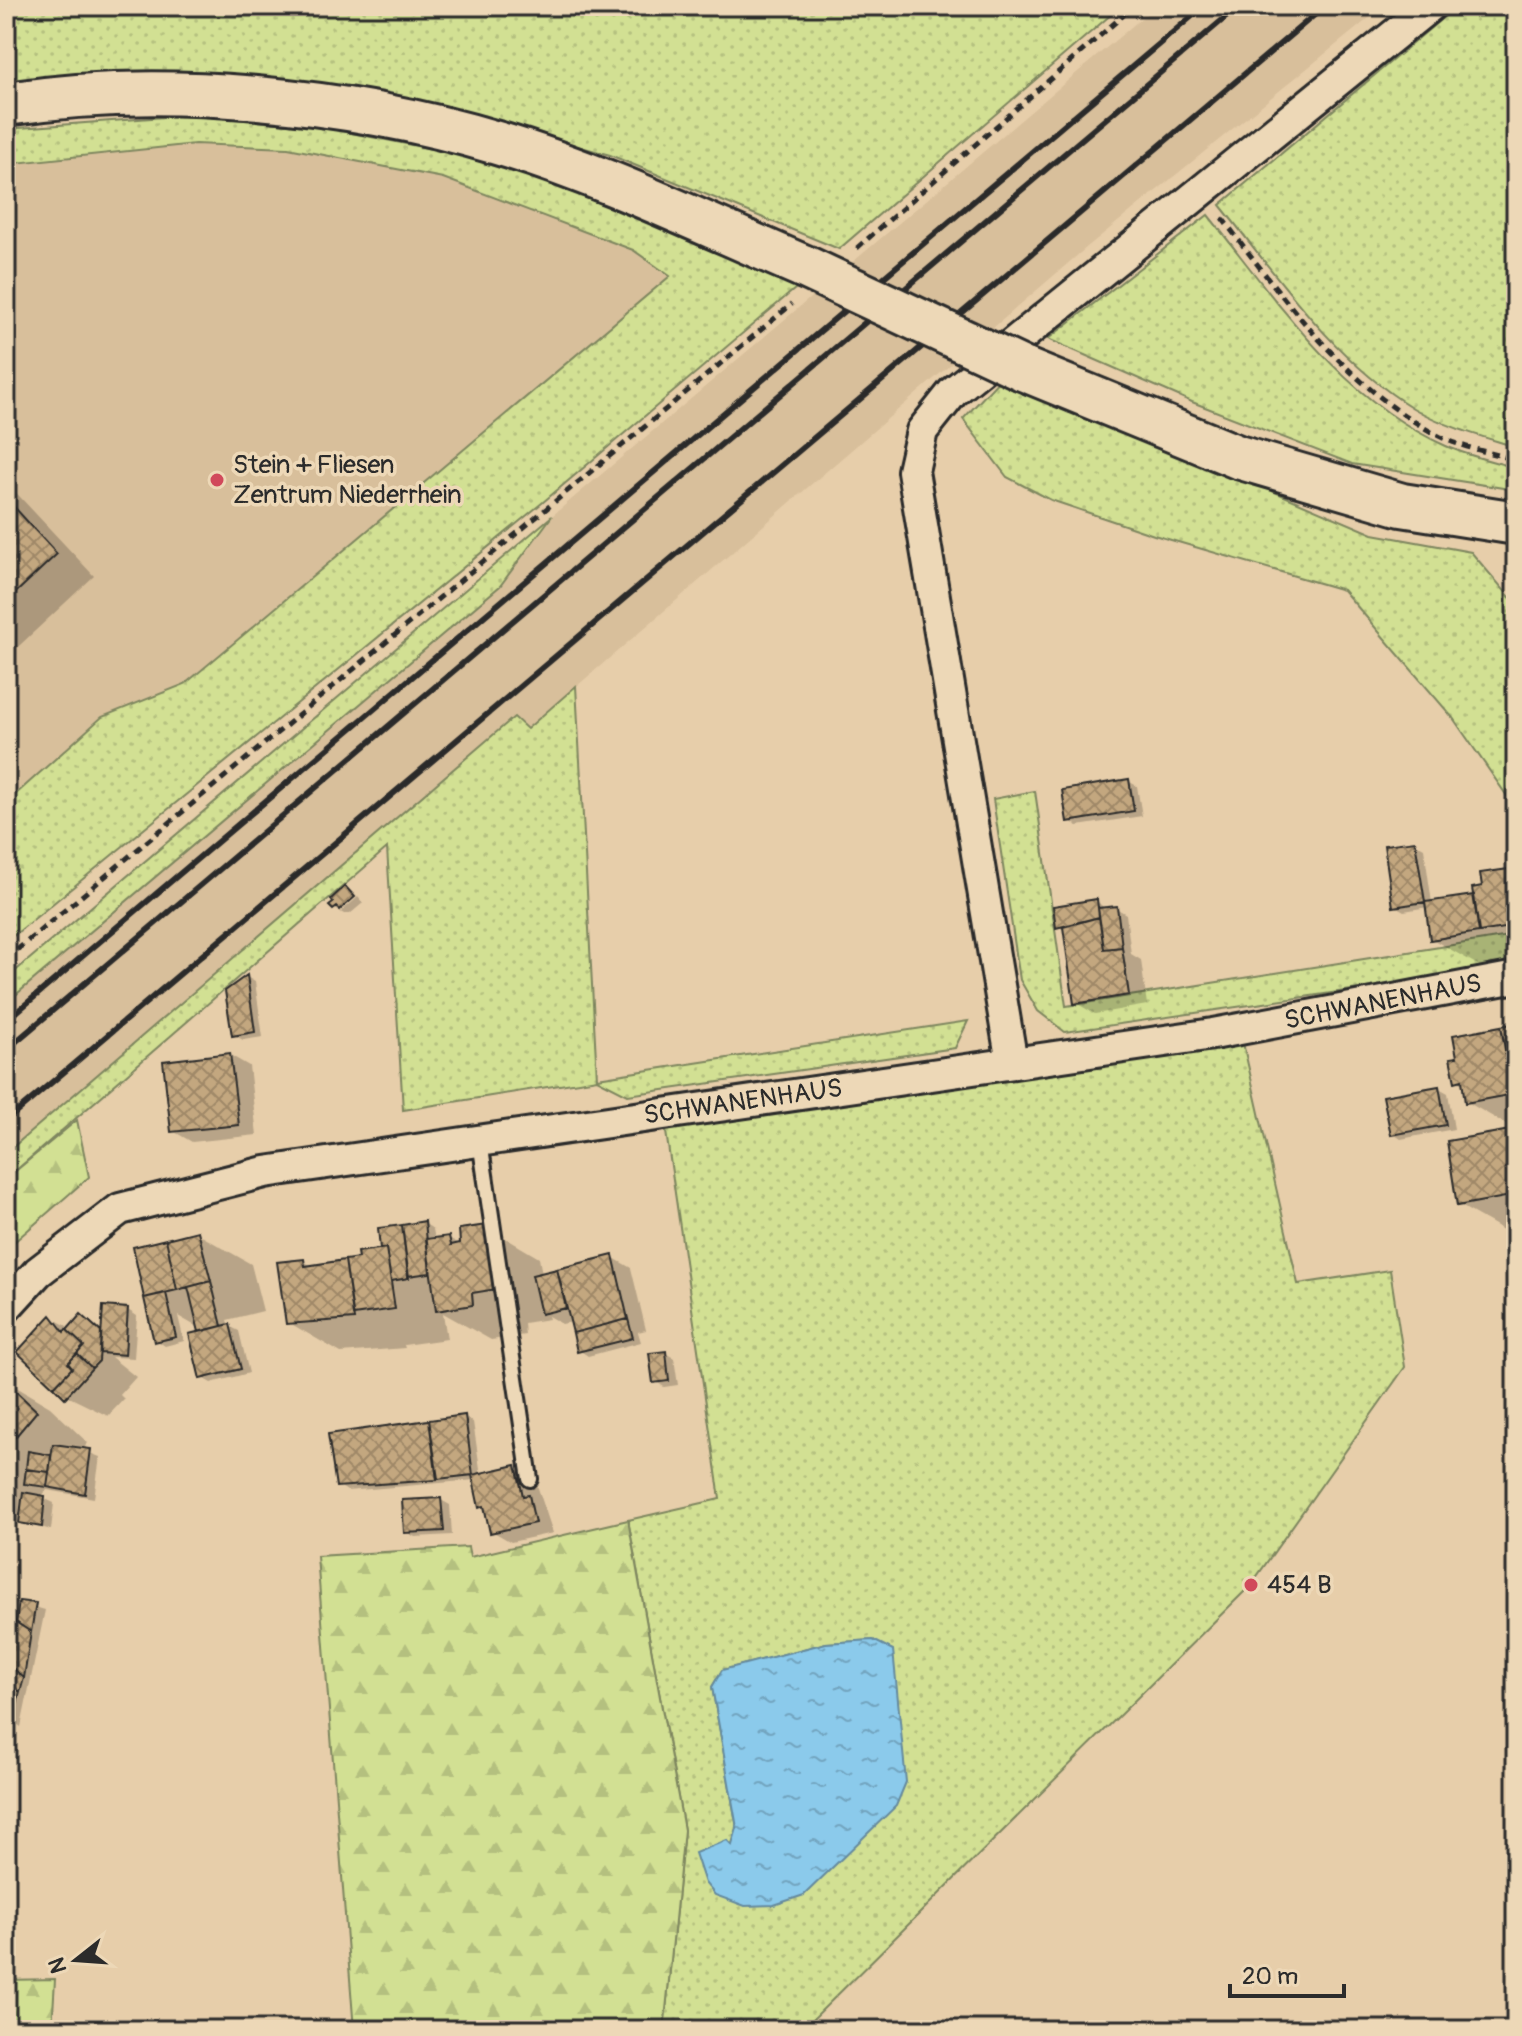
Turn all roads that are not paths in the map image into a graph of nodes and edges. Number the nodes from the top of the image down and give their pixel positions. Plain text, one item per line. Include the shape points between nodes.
1 (1430, 6) edge
2 (6, 104) edge
3 (1516, 523) edge
4 (1516, 977) edge
5 (1012, 1063) junction
6 (480, 1141) junction
7 (6, 1307) edge
8 (530, 1479) dead end

1 - 5 street via 953,392 922,431 913,471
2 - 3 main road, bridge via 142,93 219,96 415,120 499,143 585,174 804,281 1238,457 1402,505
4 - 5 street, SCHWANENHAUS via 1213,1034
5 - 6 street, SCHWANENHAUS
6 - 7 street, SCHWANENHAUS via 265,1172 120,1209 38,1272
6 - 8 lane

